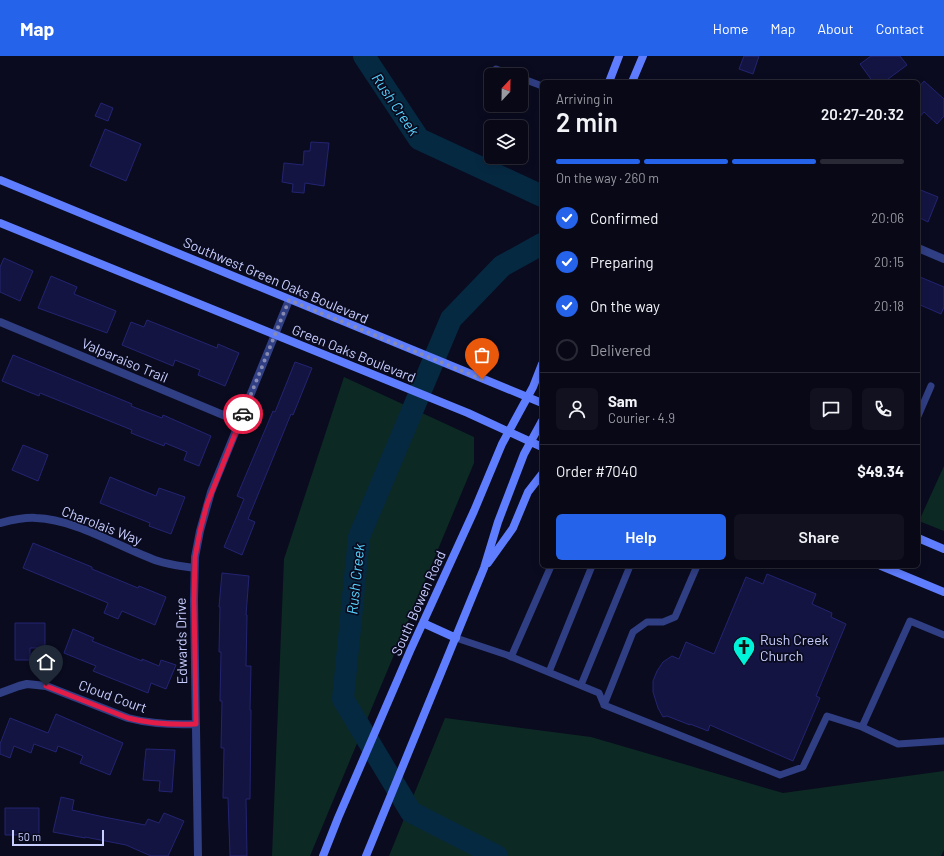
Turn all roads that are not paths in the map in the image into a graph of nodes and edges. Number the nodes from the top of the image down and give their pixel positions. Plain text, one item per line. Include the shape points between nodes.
1 (619, 56) edge
2 (643, 56) edge
3 (609, 80) edge
4 (633, 80) edge
5 (528, 81) edge
6 (540, 85) edge
7 (0, 180) edge
8 (0, 223) edge
9 (920, 249) edge
10 (944, 259) edge
11 (289, 300) junction
12 (0, 322) edge
13 (275, 336) junction
14 (540, 369) edge
15 (931, 386) dead end
16 (527, 397) junction
17 (540, 403) edge
18 (920, 411) edge
19 (240, 422) junction
20 (540, 425) edge
21 (509, 432) junction
22 (531, 442) junction
23 (540, 446) edge
24 (540, 477) edge
25 (0, 523) edge
26 (920, 539) edge
27 (944, 549) edge
28 (194, 568) junction
29 (484, 568) junction
30 (550, 568) edge
31 (591, 568) edge
32 (629, 568) edge
33 (696, 568) edge
34 (886, 568) edge
35 (944, 592) edge
36 (423, 624) junction
37 (944, 635) edge
38 (456, 638) junction
39 (511, 657) junction
40 (549, 672) junction
41 (581, 685) junction
42 (0, 693) edge
43 (604, 705) junction
44 (196, 724) junction
45 (862, 727) junction
46 (944, 741) edge
47 (198, 856) edge
48 (323, 856) edge
49 (366, 856) edge

1 - 3 main road
2 - 4 main road
5 - 6 lane
7 - 11 main road, Southwest Green Oaks Boulevard
8 - 13 main road, Green Oaks Boulevard
9 - 10 street
11 - 13 street, Edwards Drive
11 - 16 main road, Southwest Green Oaks Boulevard
12 - 19 street, Valparaiso Trail
13 - 19 street, Edwards Drive
13 - 21 main road, Green Oaks Boulevard via 468,413
14 - 16 main road, South Bowen Road
15 - 18 lane
16 - 17 main road, Southwest Green Oaks Boulevard
16 - 21 main road, South Bowen Road
19 - 28 street, Edwards Drive via 207,504
20 - 22 main road
21 - 22 main road, Green Oaks Boulevard
21 - 36 main road, South Bowen Road
22 - 23 main road, Green Oaks Boulevard
22 - 29 main road via 498,522
24 - 29 main road via 528,492 513,528
25 - 28 street, Charolais Way via 24,518 49,519 78,528 158,561
26 - 27 main road
28 - 44 street, Edwards Drive
29 - 38 main road
30 - 39 lane
31 - 40 lane
32 - 41 lane
33 - 43 lane via 675,617 664,622 647,622 633,632
34 - 35 main road
36 - 38 main road
36 - 48 main road, South Bowen Road
37 - 45 lane via 910,621
38 - 39 lane
38 - 49 main road
39 - 40 lane
40 - 41 lane
41 - 43 lane via 599,693
42 - 44 street, Cloud Court via 27,684 46,686 128,718 167,725
43 - 45 lane via 780,775 803,767 827,716
44 - 47 street, Edwards Drive
45 - 46 lane via 898,744

